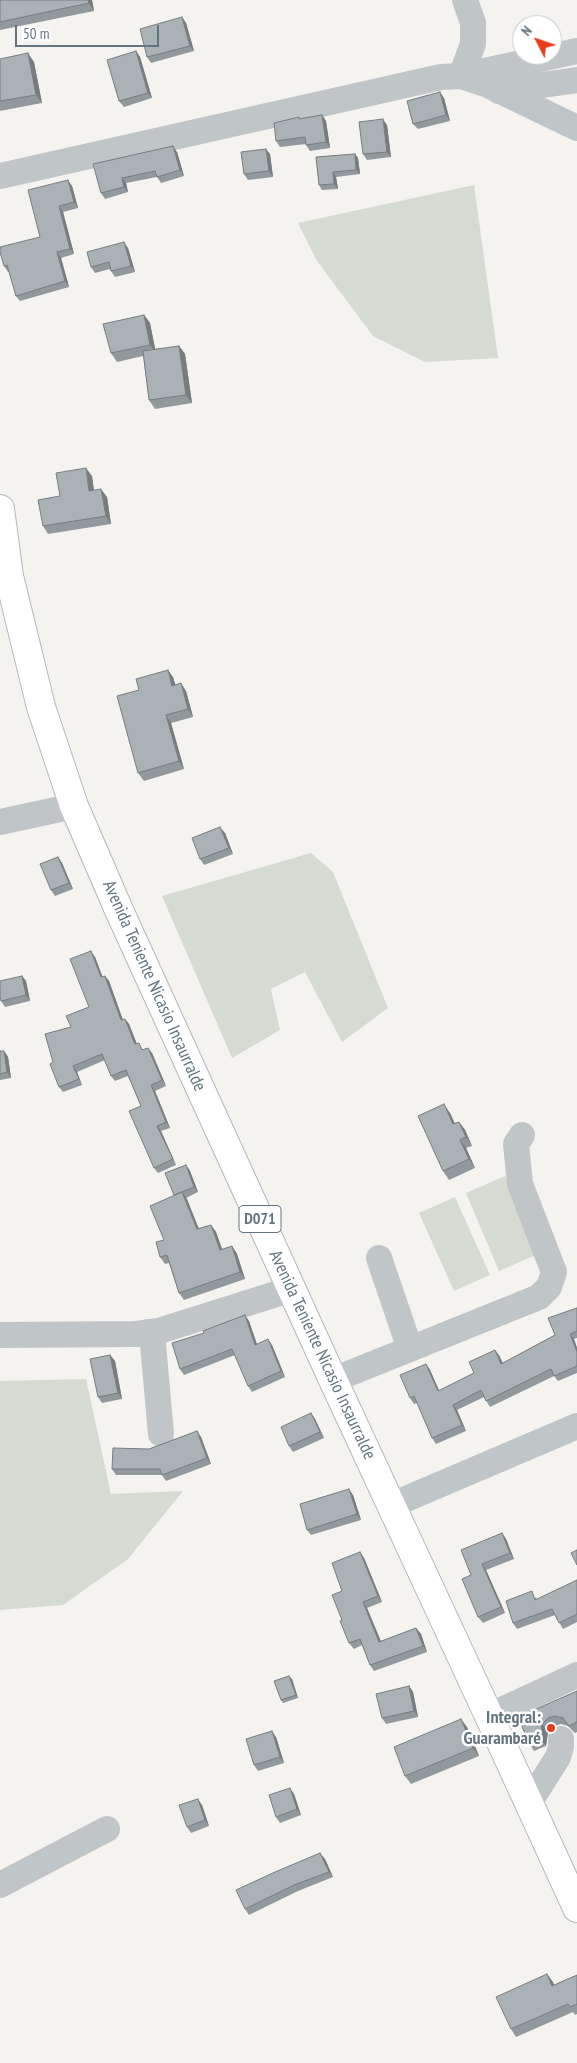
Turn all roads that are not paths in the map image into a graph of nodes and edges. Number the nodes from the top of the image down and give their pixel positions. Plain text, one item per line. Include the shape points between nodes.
1 (466, 1) edge
2 (577, 51) edge
3 (461, 76) junction
4 (577, 80) edge
5 (499, 91) junction
6 (577, 128) edge
7 (0, 176) edge
8 (0, 509) edge
9 (4, 577) edge
10 (74, 806) junction
11 (0, 822) edge
12 (522, 1135) dead end
13 (379, 1258) dead end
14 (292, 1289) junction
15 (148, 1332) junction
16 (0, 1334) edge
17 (410, 1349) junction
18 (333, 1380) junction
19 (577, 1426) edge
20 (161, 1434) dead end
21 (392, 1505) junction
22 (577, 1675) edge
23 (489, 1716) junction
24 (561, 1739) dead end
25 (529, 1803) junction
26 (107, 1829) dead end
27 (0, 1885) edge
28 (574, 1892) edge

1 - 3 street via 473,44
2 - 3 street
3 - 5 street
3 - 7 street via 441,77 330,101
4 - 5 street
5 - 6 street
8 - 9 main road, Avenida Teniente Nicasio Insaurralde / D071
9 - 10 main road, Avenida Teniente Nicasio Insaurralde / D071
10 - 11 street
10 - 14 main road, Avenida Teniente Nicasio Insaurralde / D071
12 - 17 street via 516,1144 520,1184 554,1272 549,1287 539,1297
13 - 17 street
14 - 15 street
14 - 18 main road, Avenida Teniente Nicasio Insaurralde / D071
15 - 16 street
15 - 20 street via 153,1344
17 - 18 street
18 - 21 main road, Avenida Teniente Nicasio Insaurralde / D071
19 - 21 street
21 - 23 main road, Avenida Teniente Nicasio Insaurralde / D071
22 - 23 street via 547,1701
23 - 25 main road, Avenida Teniente Nicasio Insaurralde / D071
24 - 25 street via 558,1757
25 - 28 main road, Avenida Teniente Nicasio Insaurralde / D071
26 - 27 street

